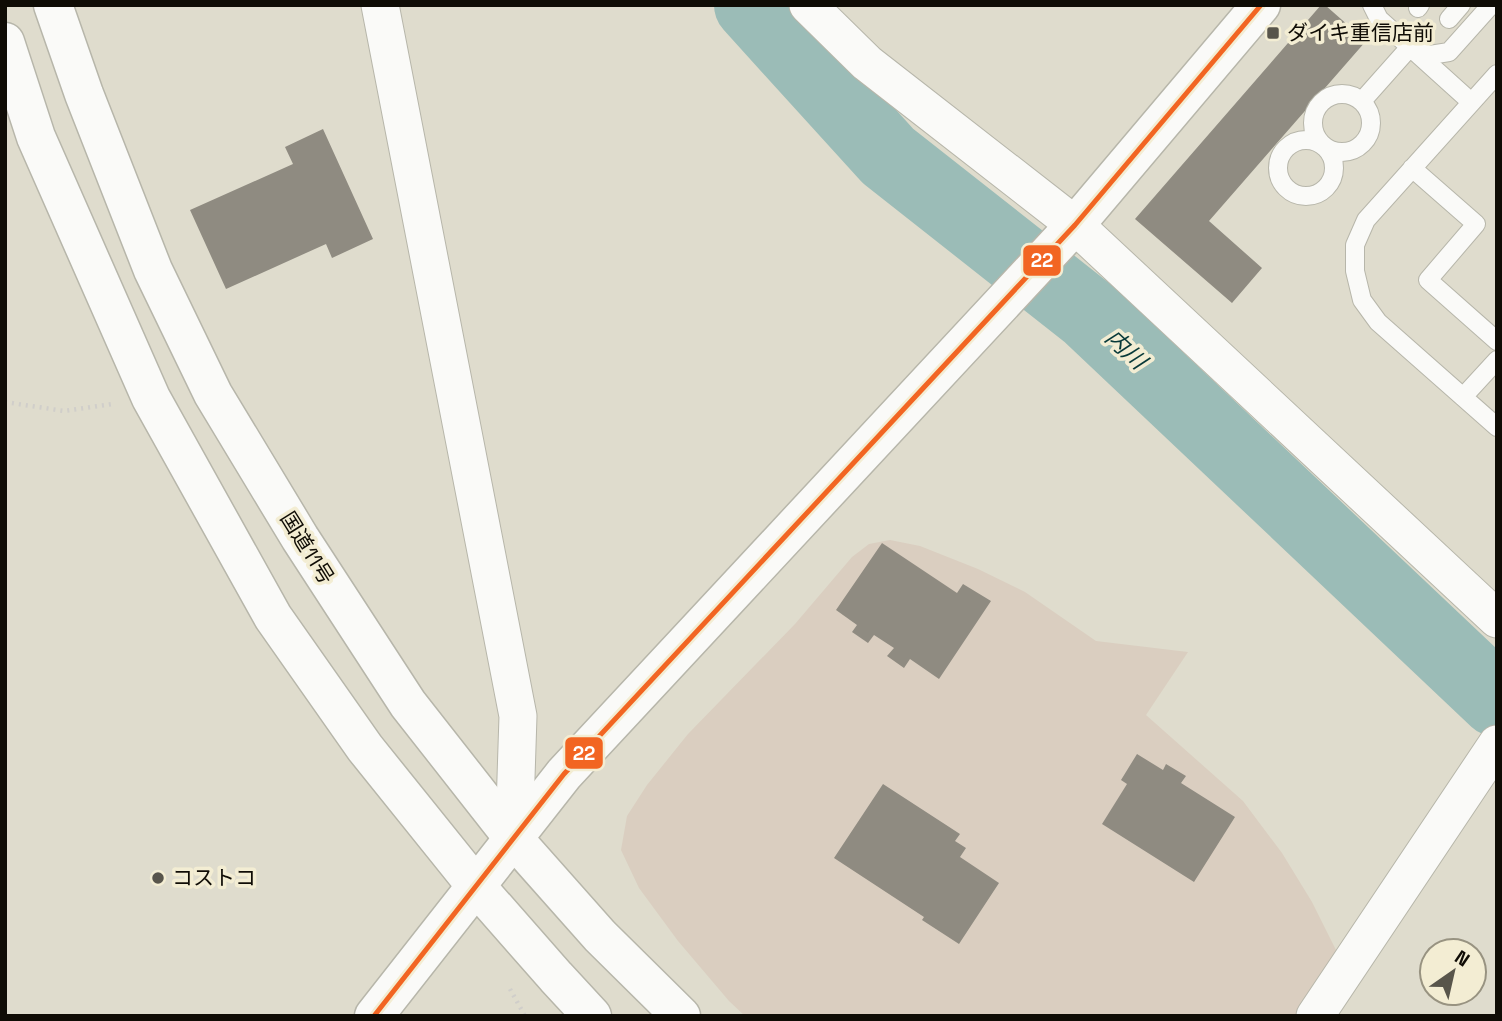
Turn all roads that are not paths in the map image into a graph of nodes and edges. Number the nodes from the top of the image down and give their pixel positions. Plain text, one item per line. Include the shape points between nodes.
1 (52, 5) edge
2 (380, 5) edge
3 (808, 5) edge
4 (1261, 5) edge
5 (1372, 5) edge
6 (1491, 5) edge
7 (5, 42) edge
8 (1410, 47) junction
9 (1493, 86) edge
10 (1362, 101) junction
11 (1471, 103) junction
12 (1412, 169) junction
13 (1070, 231) junction
14 (1497, 341) edge
15 (1497, 360) edge
16 (1463, 397) junction
17 (1497, 427) edge
18 (1497, 619) edge
19 (1497, 744) edge
20 (514, 839) junction
21 (476, 886) junction
22 (374, 1016) edge
23 (593, 1016) edge
24 (681, 1016) edge
25 (1315, 1016) edge

1 - 20 main road, 国道11号 via 153,270 213,394 408,704
2 - 20 street via 518,716
3 - 13 street via 867,64
4 - 13 main road
5 - 8 lane via 1379,19
6 - 8 lane via 1449,52 1430,55
7 - 21 main road via 36,137 151,398 273,618 365,748
8 - 10 lane
8 - 11 lane
9 - 11 lane
10 - 10 lane via 1371,118 1367,137 1353,150 1325,146 1315,131 1320,104 1345,94
11 - 12 lane
12 - 14 lane via 1476,224 1428,280
12 - 16 lane via 1366,220 1355,246 1357,281 1362,300 1378,322
13 - 18 street
13 - 20 main road via 564,774
15 - 16 lane
16 - 17 lane
19 - 25 street
20 - 21 main road
20 - 24 main road, 国道11号 via 600,936
21 - 22 main road
21 - 23 main road

